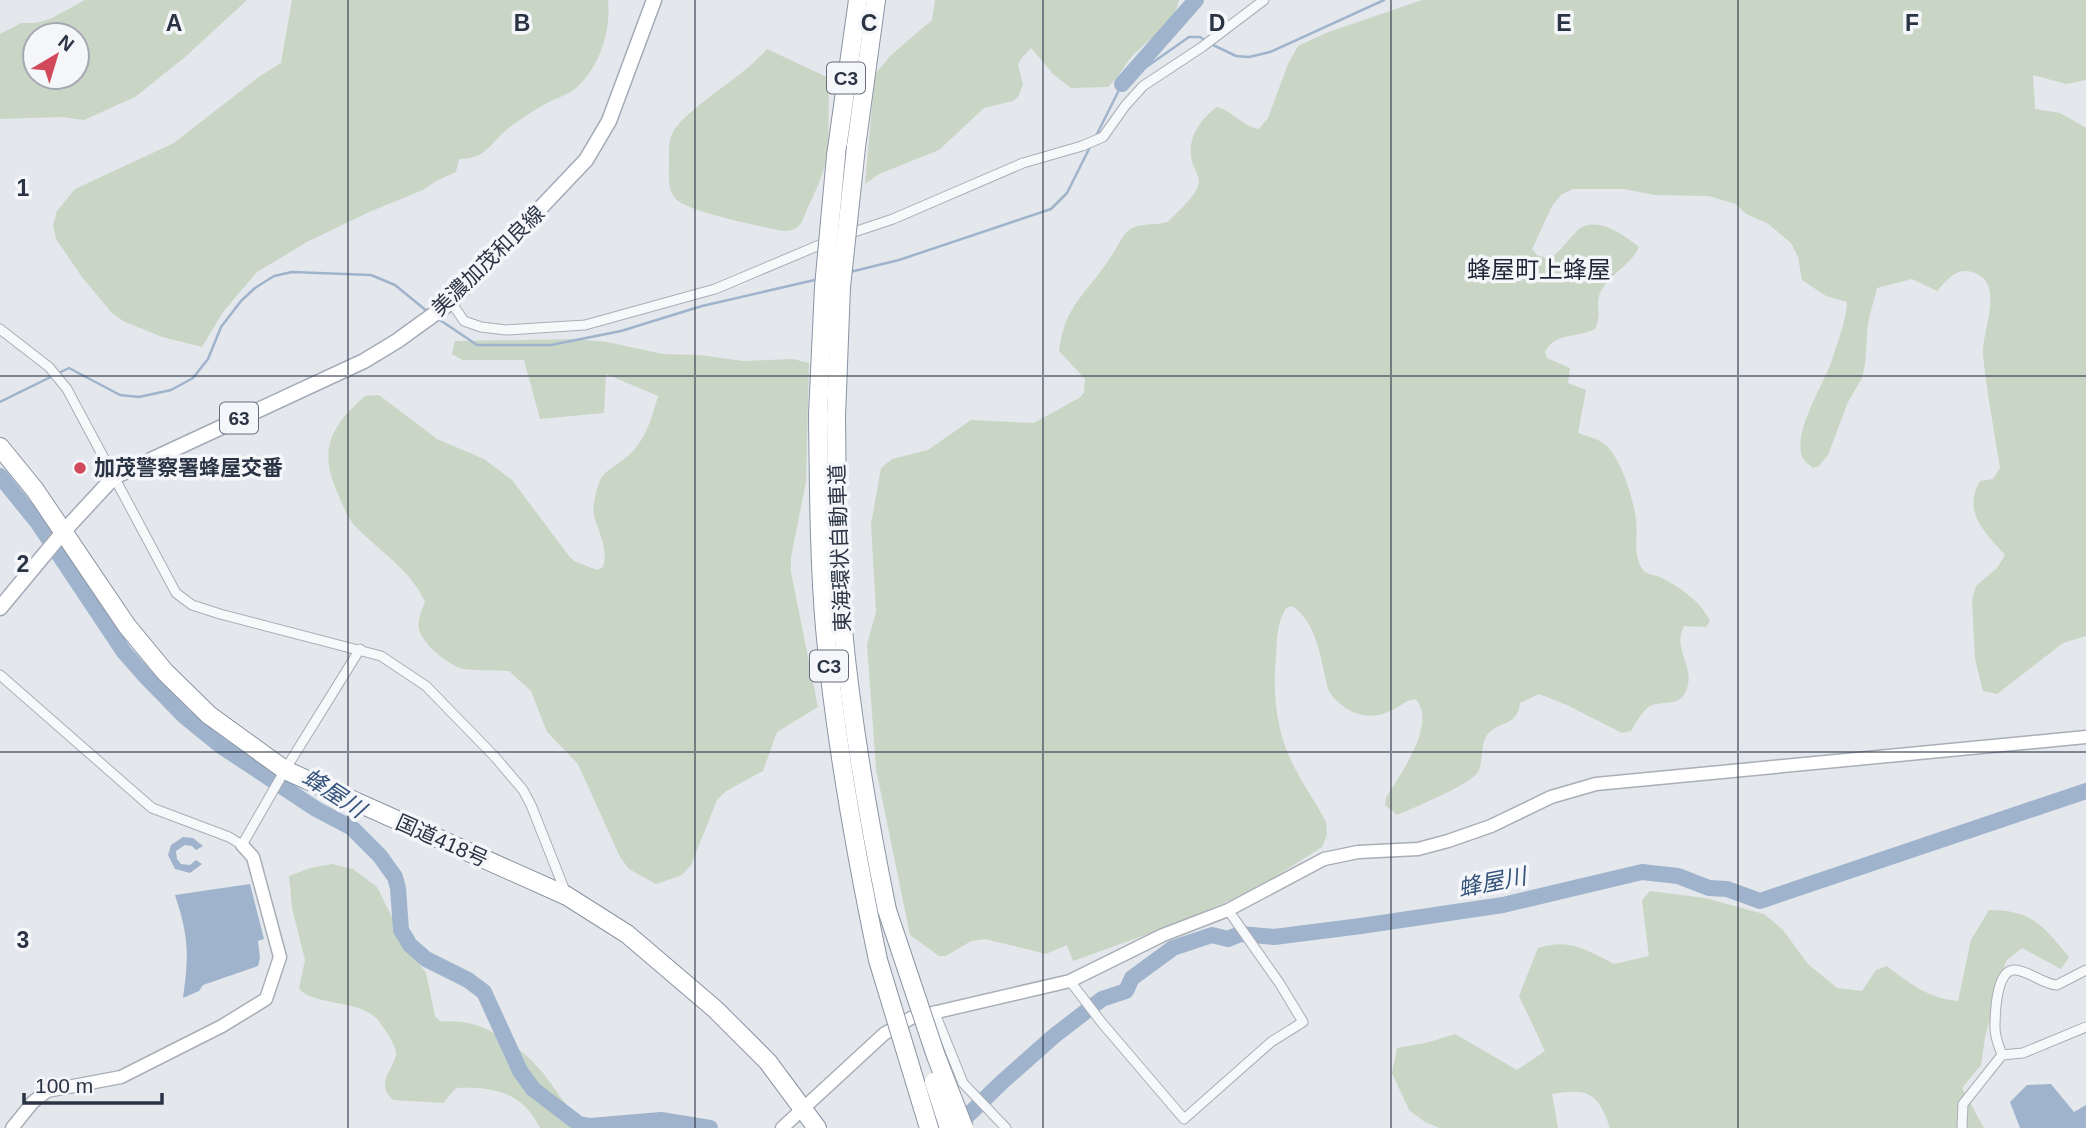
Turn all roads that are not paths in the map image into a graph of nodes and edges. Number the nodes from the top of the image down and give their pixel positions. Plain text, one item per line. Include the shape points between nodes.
1 (654, 0) edge
2 (858, 0) edge
3 (876, 0) edge
4 (1265, 0) edge
5 (446, 305) junction
6 (0, 329) edge
7 (827, 415) junction
8 (0, 447) edge
9 (114, 477) junction
10 (64, 531) junction
11 (0, 608) edge
12 (359, 649) junction
13 (0, 676) edge
14 (2086, 737) edge
15 (285, 770) junction
16 (242, 845) junction
17 (567, 896) junction
18 (887, 910) junction
19 (1228, 910) junction
20 (878, 960) junction
21 (2086, 970) edge
22 (1070, 981) junction
23 (934, 1011) junction
24 (2086, 1027) edge
25 (2002, 1055) junction
26 (803, 1109) junction
27 (783, 1126) edge
28 (817, 1127) edge
29 (12, 1128) edge
30 (922, 1128) edge
31 (929, 1128) edge
32 (949, 1128) edge
33 (964, 1128) edge
34 (1006, 1128) edge
35 (1962, 1128) edge

1 - 5 main road, 美濃加茂和良線 / 63 via 608,121 586,160
2 - 7 highway, 東海環状自動車道 / C3, bridge via 824,287
3 - 7 highway, 東海環状自動車道 / C3, bridge
4 - 5 street via 1143,86 1104,137 1023,163 715,289 585,325 506,330 464,321
5 - 9 main road, 美濃加茂和良線 / 63 via 365,360
6 - 9 street via 67,389
7 - 18 highway, 東海環状自動車道 / C3 via 843,627 861,772
7 - 20 highway, 東海環状自動車道 / C3 via 825,628 843,773
8 - 10 highway, 国道418号
9 - 10 main road, 美濃加茂和良線 / 63
9 - 12 street via 176,593 192,605
10 - 11 main road, 美濃加茂和良線 / 63
10 - 15 highway, 国道418号 via 127,626 165,672 209,715
12 - 15 street
12 - 17 street via 381,656 426,686 523,790
13 - 16 street via 152,808
14 - 19 street via 1595,784 1551,797 1448,841 1418,849 1324,859
15 - 16 street
15 - 17 highway, 国道418号
16 - 29 street via 253,856 280,957 266,999 121,1077 47,1091
17 - 26 highway, 国道418号 via 627,934 715,1009 768,1062
18 - 32 highway, 東海環状自動車道 / C3, bridge
18 - 33 highway, bridge
19 - 22 street via 1163,935
19 - 22 street via 1303,1022 1271,1042 1184,1119
20 - 30 highway, bridge via 887,1009
20 - 31 highway, 東海環状自動車道 / C3, bridge
21 - 25 street via 2057,985 2016,970 2003,975 1995,1029
22 - 23 street
23 - 26 street via 884,1034
23 - 34 street via 963,1083
24 - 25 street via 2023,1053
25 - 35 street via 1963,1104
26 - 27 street
26 - 28 highway, 国道418号

